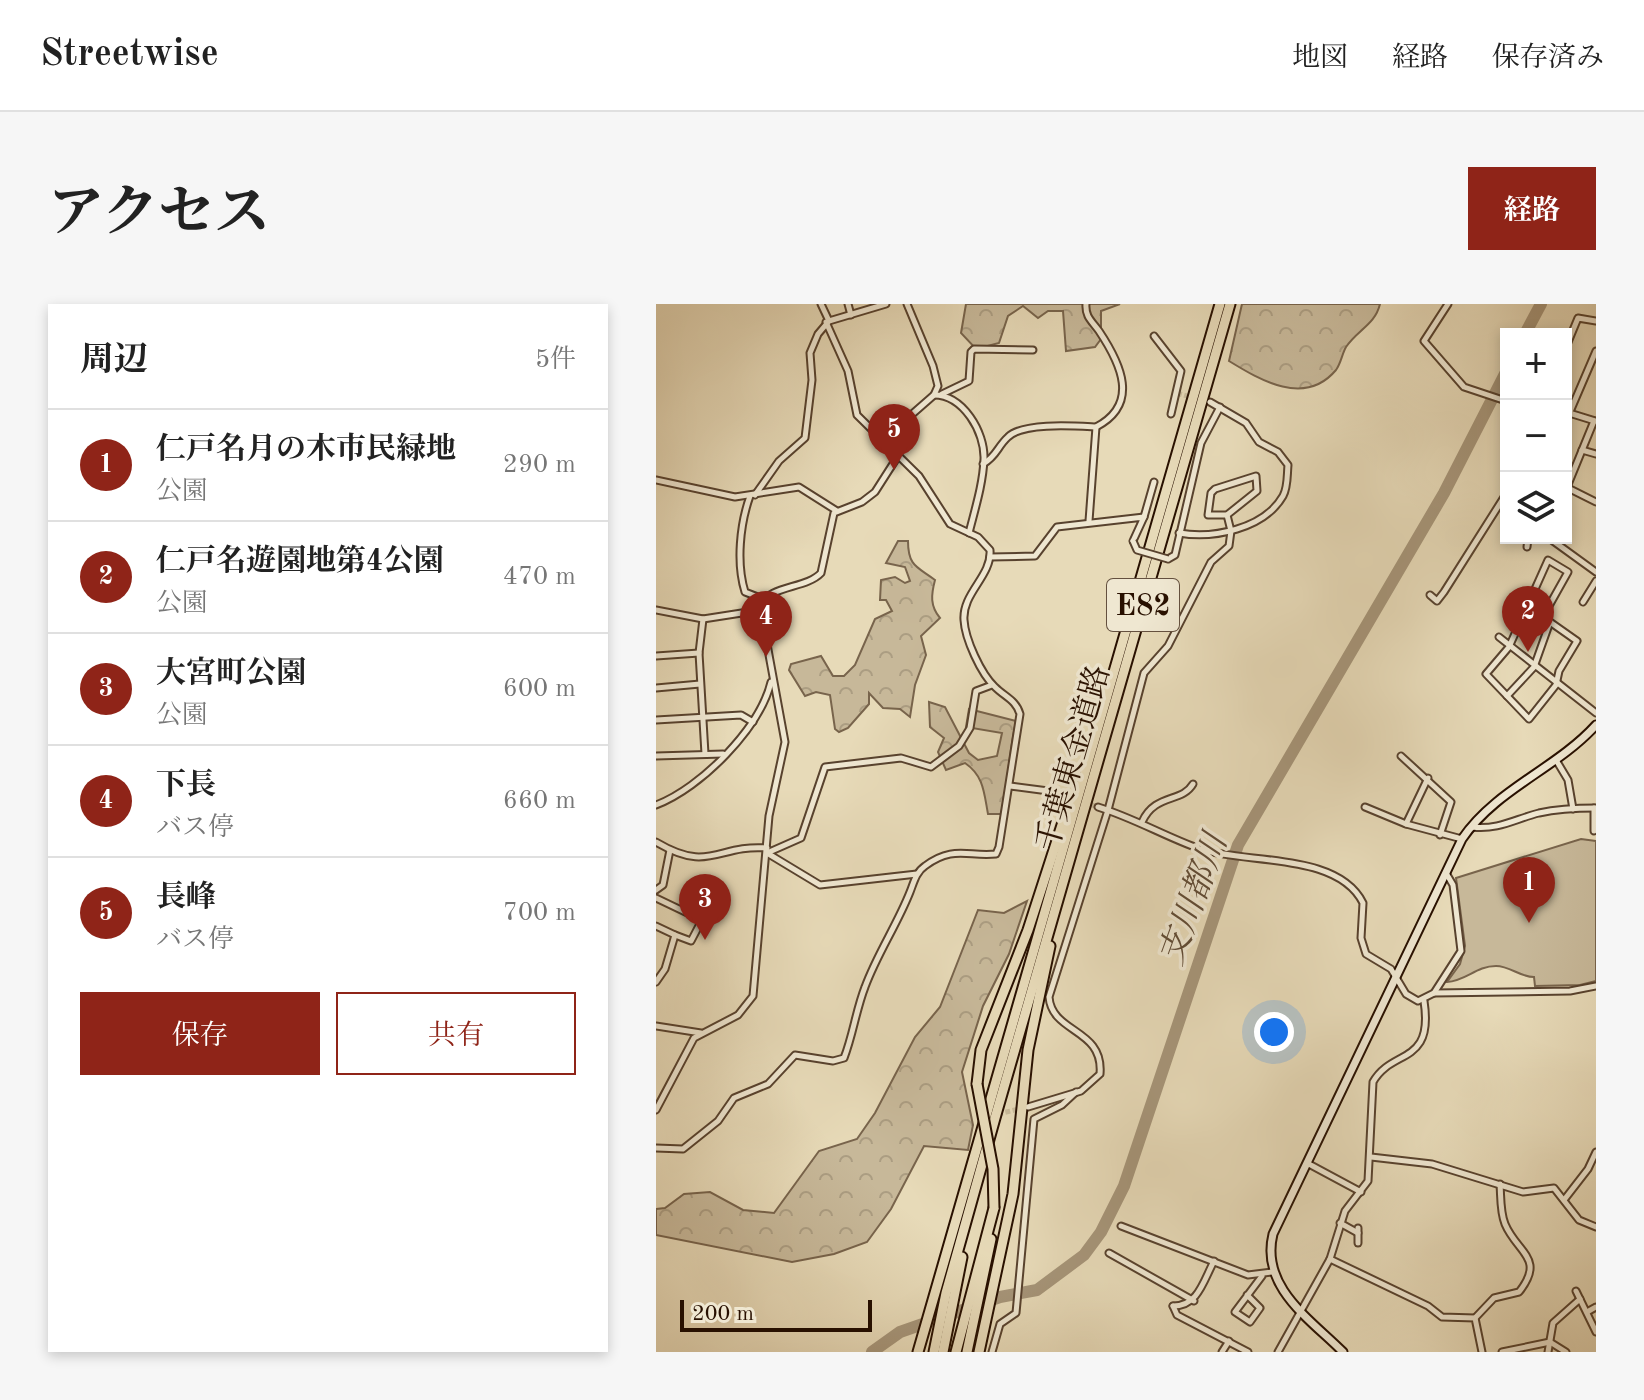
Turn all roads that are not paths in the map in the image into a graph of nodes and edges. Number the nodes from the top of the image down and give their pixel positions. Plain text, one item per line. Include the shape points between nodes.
1 (821, 304) edge
2 (848, 304) edge
3 (886, 304) edge
4 (907, 304) edge
5 (1086, 304) edge
6 (1220, 304) edge
7 (1230, 304) edge
8 (1448, 304) edge
9 (876, 306) edge
10 (851, 315) junction
11 (1596, 321) edge
12 (828, 322) junction
13 (1572, 332) edge
14 (1154, 336) dead end
15 (1033, 350) dead end
16 (1596, 351) edge
17 (938, 395) junction
18 (1503, 400) edge
19 (1210, 402) dead end
20 (1572, 402) edge
21 (1220, 407) junction
22 (1171, 414) dead end
23 (1572, 415) edge
24 (1595, 422) edge
25 (1096, 427) junction
26 (1582, 450) junction
27 (1596, 454) edge
28 (898, 456) junction
29 (983, 464) junction
30 (1572, 473) edge
31 (656, 480) edge
32 (1154, 482) dead end
33 (1572, 490) edge
34 (753, 495) junction
35 (1596, 501) edge
36 (1500, 503) edge
37 (837, 511) junction
38 (1227, 515) junction
39 (1144, 517) junction
40 (1089, 521) junction
41 (1231, 531) junction
42 (969, 533) junction
43 (1179, 533) junction
44 (1527, 544) edge
45 (1557, 544) edge
46 (1527, 547) dead end
47 (990, 557) junction
48 (1596, 572) edge
49 (1596, 581) edge
50 (1430, 595) dead end
51 (763, 599) junction
52 (1583, 602) dead end
53 (656, 610) edge
54 (761, 610) junction
55 (703, 619) junction
56 (1550, 622) junction
57 (1499, 637) dead end
58 (1509, 647) junction
59 (699, 653) junction
60 (656, 656) edge
61 (1534, 667) junction
62 (772, 677) junction
63 (700, 684) junction
64 (992, 685) junction
65 (1556, 685) junction
66 (656, 688) edge
67 (1507, 696) junction
68 (1596, 713) edge
69 (703, 717) junction
70 (656, 720) edge
71 (753, 722) junction
72 (1596, 725) edge
73 (705, 754) junction
74 (723, 754) junction
75 (1089, 754) junction
76 (656, 756) edge
77 (1401, 756) dead end
78 (1556, 760) junction
79 (1428, 778) junction
80 (1193, 784) dead end
81 (1010, 786) junction
82 (1056, 792) tunnel mouth
83 (656, 805) edge
84 (1098, 807) tunnel mouth
85 (1365, 807) dead end
86 (1595, 808) edge
87 (1573, 809) junction
88 (1108, 810) junction
89 (1142, 822) junction
90 (1406, 824) junction
91 (1470, 826) junction
92 (1594, 831) dead end
93 (1440, 835) junction
94 (1462, 839) junction
95 (656, 842) edge
96 (670, 850) junction
97 (767, 850) junction
98 (1444, 872) junction
99 (917, 874) junction
100 (656, 890) edge
101 (656, 898) edge
102 (1057, 905) junction
103 (656, 926) edge
104 (675, 935) junction
105 (1396, 976) junction
106 (656, 982) edge
107 (1596, 986) edge
108 (1434, 993) junction
109 (1424, 1001) junction
110 (656, 1026) edge
111 (701, 1033) junction
112 (1077, 1091) junction
113 (1028, 1107) tunnel mouth
114 (656, 1110) edge
115 (656, 1148) edge
116 (1596, 1152) edge
117 (1371, 1157) junction
118 (1307, 1163) junction
119 (1500, 1184) junction
120 (1361, 1192) junction
121 (1564, 1200) junction
122 (994, 1208) junction
123 (1340, 1223) junction
124 (1121, 1226) dead end
125 (1596, 1227) edge
126 (1358, 1243) dead end
127 (1109, 1253) dead end
128 (1330, 1259) junction
129 (1214, 1261) junction
130 (1272, 1272) junction
131 (1263, 1275) junction
132 (1576, 1291) dead end
133 (1247, 1295) junction
134 (1580, 1299) junction
135 (1194, 1301) junction
136 (1596, 1307) edge
137 (1301, 1310) junction
138 (1587, 1312) junction
139 (1475, 1318) junction
140 (1596, 1332) edge
141 (1229, 1341) junction
142 (1550, 1342) junction
143 (937, 1350) edge
144 (918, 1351) edge
145 (956, 1352) edge
146 (967, 1352) edge
147 (979, 1352) edge
148 (992, 1352) edge
149 (1222, 1352) edge
150 (1248, 1352) edge
151 (1278, 1352) edge
152 (1343, 1352) edge
153 (1482, 1352) edge
154 (1502, 1352) edge
155 (1548, 1352) edge
156 (1566, 1352) edge

1 - 12 street
2 - 10 street
3 - 9 street
4 - 17 street via 937,378
5 - 25 street via 1125,391 1122,403
6 - 75 highway, 千葉東金道路 / E82
7 - 102 highway, 千葉東金道路 / E82
8 - 18 street via 1424,341 1459,383
9 - 10 street
10 - 12 street
11 - 13 street via 1578,318
12 - 28 street via 848,371 857,415
12 - 34 street via 810,353 805,438
14 - 22 street via 1181,371
15 - 17 street via 974,349 969,381
16 - 20 street
17 - 28 street via 910,416
17 - 29 street via 967,410 982,446
19 - 21 street
21 - 41 street via 1246,423 1259,442 1288,465 1281,499
21 - 43 street via 1201,443
23 - 24 street
24 - 26 street
25 - 29 street via 1019,430
25 - 40 street
26 - 27 street
26 - 30 street
28 - 37 street via 875,492
28 - 42 street via 930,490 950,524
29 - 42 street
31 - 34 street via 721,496
32 - 39 street
33 - 35 street
34 - 37 street via 799,487
34 - 51 street via 741,526 741,575 745,592
36 - 50 street via 1444,592 1437,601
37 - 51 street via 821,573
38 - 38 street via 1257,491 1256,476 1211,493 1208,515
38 - 41 street
39 - 40 street
39 - 43 street, bridge via 1133,541 1137,550 1168,559 1175,555
40 - 47 street via 1057,527 1035,556
41 - 43 street
41 - 88 street via 1229,546 1211,562 1168,646 1144,673
42 - 47 street via 983,540
44 - 46 street
45 - 48 street
47 - 64 street via 964,610 970,644
49 - 52 street
51 - 54 street
53 - 55 street
54 - 55 street
54 - 62 street
55 - 59 street
56 - 58 street via 1547,605 1568,572 1548,560
56 - 61 street
56 - 65 street via 1577,641
57 - 58 street
58 - 61 street
58 - 67 street via 1486,674
59 - 60 street
59 - 63 street
61 - 65 street
61 - 67 street
62 - 71 street via 765,706
62 - 97 street via 785,742
63 - 66 street
63 - 69 street
64 - 81 street via 1020,714
64 - 97 street via 974,696 973,722 959,746 931,767 901,758 825,767 801,838
65 - 67 street via 1529,719
65 - 68 street
69 - 70 street
69 - 71 street via 741,715
69 - 73 street
71 - 74 street
72 - 78 street
73 - 74 street
73 - 76 street
74 - 83 street via 695,786
75 - 122 highway, E82, bridge via 981,1050 977,1084 993,1169
75 - 144 highway, E82
77 - 79 street
78 - 87 street via 1568,780
78 - 91 street via 1492,804
79 - 90 street
79 - 93 street via 1451,802
80 - 89 street via 1153,805
81 - 82 street
81 - 99 street via 996,854 953,853
84 - 88 street
85 - 90 street
86 - 87 street
86 - 92 street
87 - 91 street via 1500,826
88 - 89 street
88 - 112 street via 1049,1001 1065,1025 1089,1040 1100,1058 1100,1074
89 - 105 street via 1223,855 1306,864 1354,890 1363,903 1362,946
90 - 93 street
91 - 94 street
93 - 94 street
94 - 98 street
95 - 96 street
96 - 97 street via 710,858 751,846
96 - 100 street via 663,885
97 - 99 street via 820,885
97 - 111 street via 753,996 738,1015
98 - 105 street
98 - 108 street via 1453,885 1462,944 1455,966
99 - 115 street via 865,987 844,1058 795,1055 768,1084 734,1098 718,1121 683,1149
101 - 104 street via 702,920 691,941
102 - 143 highway, 千葉東金道路 / E82 via 978,1180
102 - 147 highway via 1028,1050 1013,1194
103 - 104 street
104 - 106 street
105 - 109 street via 1411,998
105 - 118 street
107 - 108 street
108 - 109 street
109 - 117 street via 1422,1038 1373,1082
110 - 111 street
111 - 114 street
112 - 113 street
112 - 148 street via 1034,1119 1016,1313 1000,1324
116 - 121 street
117 - 119 street via 1432,1164
117 - 120 street
118 - 120 street
118 - 130 street via 1273,1234
119 - 121 street via 1523,1192 1554,1188
119 - 139 street via 1505,1226 1529,1257 1530,1272 1519,1292 1494,1298
120 - 123 street
121 - 125 street via 1579,1220
122 - 145 highway, E82
122 - 146 highway
123 - 126 street via 1358,1230
123 - 128 street
124 - 129 street
127 - 135 street
128 - 137 street
128 - 139 street via 1442,1317
129 - 131 street via 1248,1275
129 - 135 street
130 - 131 street
130 - 137 street
131 - 133 street
132 - 134 street
133 - 133 street via 1235,1312 1250,1322 1260,1308
134 - 138 street
134 - 142 street via 1553,1323
135 - 141 street via 1173,1306 1177,1315
136 - 138 street
137 - 151 street
137 - 152 street
138 - 140 street
139 - 153 street
141 - 149 street
141 - 150 street
142 - 154 street
142 - 155 street
142 - 156 street

